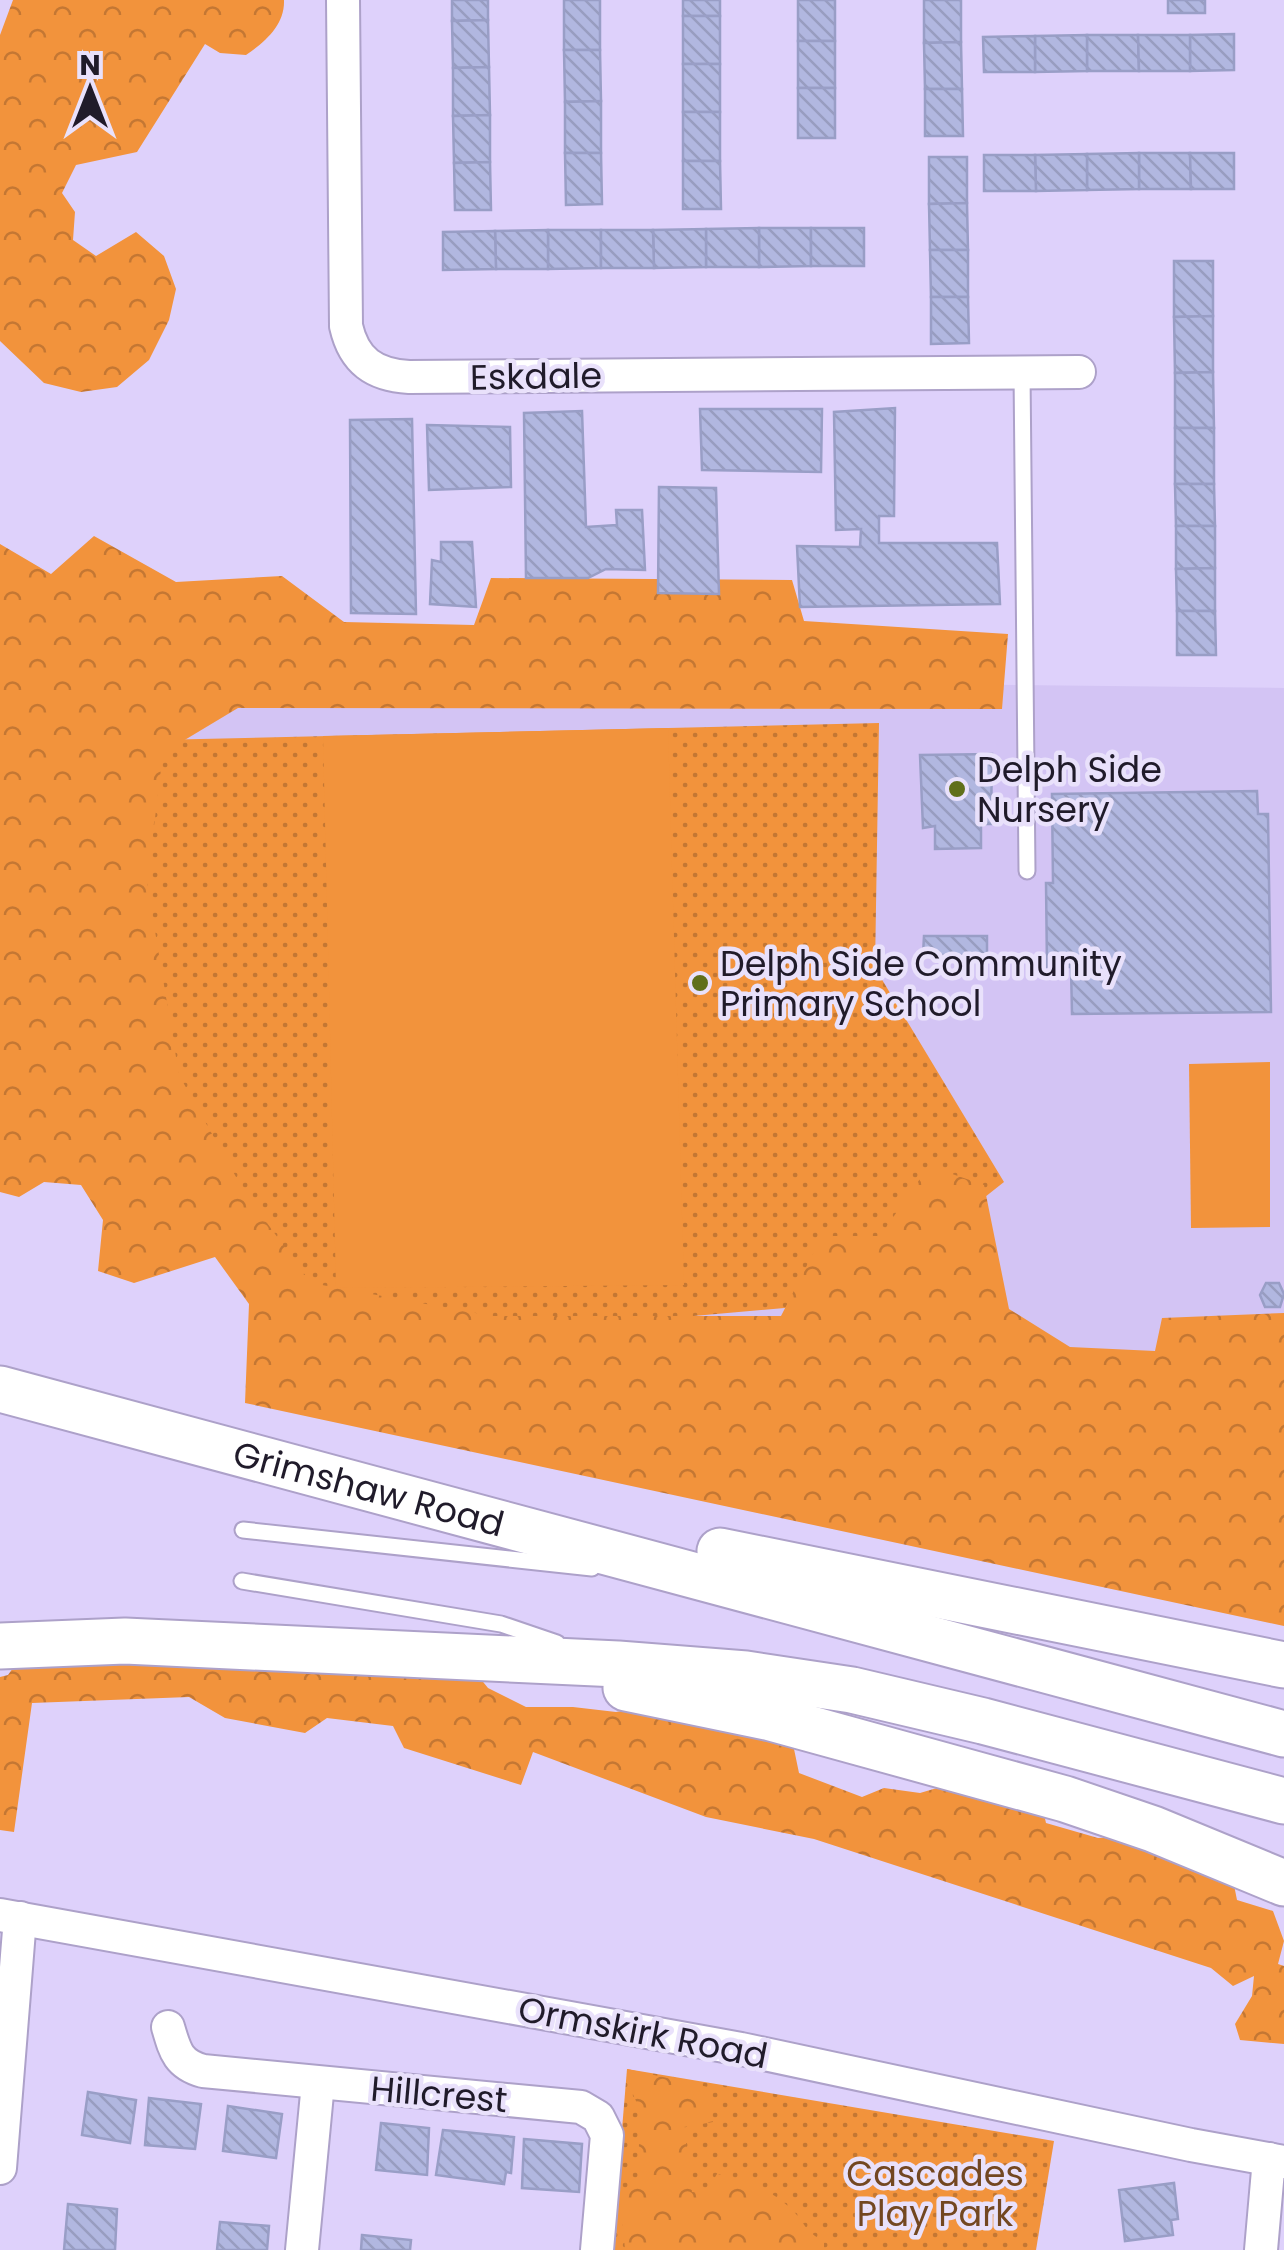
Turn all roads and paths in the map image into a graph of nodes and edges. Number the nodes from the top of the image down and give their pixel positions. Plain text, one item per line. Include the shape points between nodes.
1 (343, 0) edge
2 (1022, 372) junction
3 (1079, 372) dead end
4 (1027, 871) dead end
5 (0, 1389) edge
6 (267, 1460) junction
7 (243, 1530) dead end
8 (242, 1581) dead end
9 (738, 1584) junction
10 (0, 1646) edge
11 (477, 1658) junction
12 (618, 1664) junction
13 (1284, 1664) edge
14 (1284, 1734) edge
15 (1284, 1801) edge
16 (1284, 1883) edge
17 (10, 1917) edge
18 (168, 2027) dead end
19 (318, 2083) junction
20 (1276, 2161) edge
21 (0, 2168) edge
22 (302, 2250) edge
23 (597, 2250) edge
24 (1261, 2250) edge

1 - 2 street, Eskdale via 346,326 360,361 374,370 409,378
2 - 3 street, Eskdale
2 - 4 lane
5 - 6 main road, Grimshaw Road
6 - 9 main road, Grimshaw Road
6 - 13 main road
7 - 9 lane, Grimshaw Road
8 - 12 lane via 501,1624
9 - 14 main road, Grimshaw Road
10 - 11 main road via 125,1641
11 - 12 main road
11 - 16 main road via 771,1718 1046,1794
12 - 15 main road via 852,1690
17 - 20 street, Ormskirk Road via 741,2049
17 - 21 street
18 - 19 street, Hillcrest via 178,2058 189,2067
19 - 22 street
19 - 23 street, Hillcrest via 581,2107 607,2135
20 - 24 street

